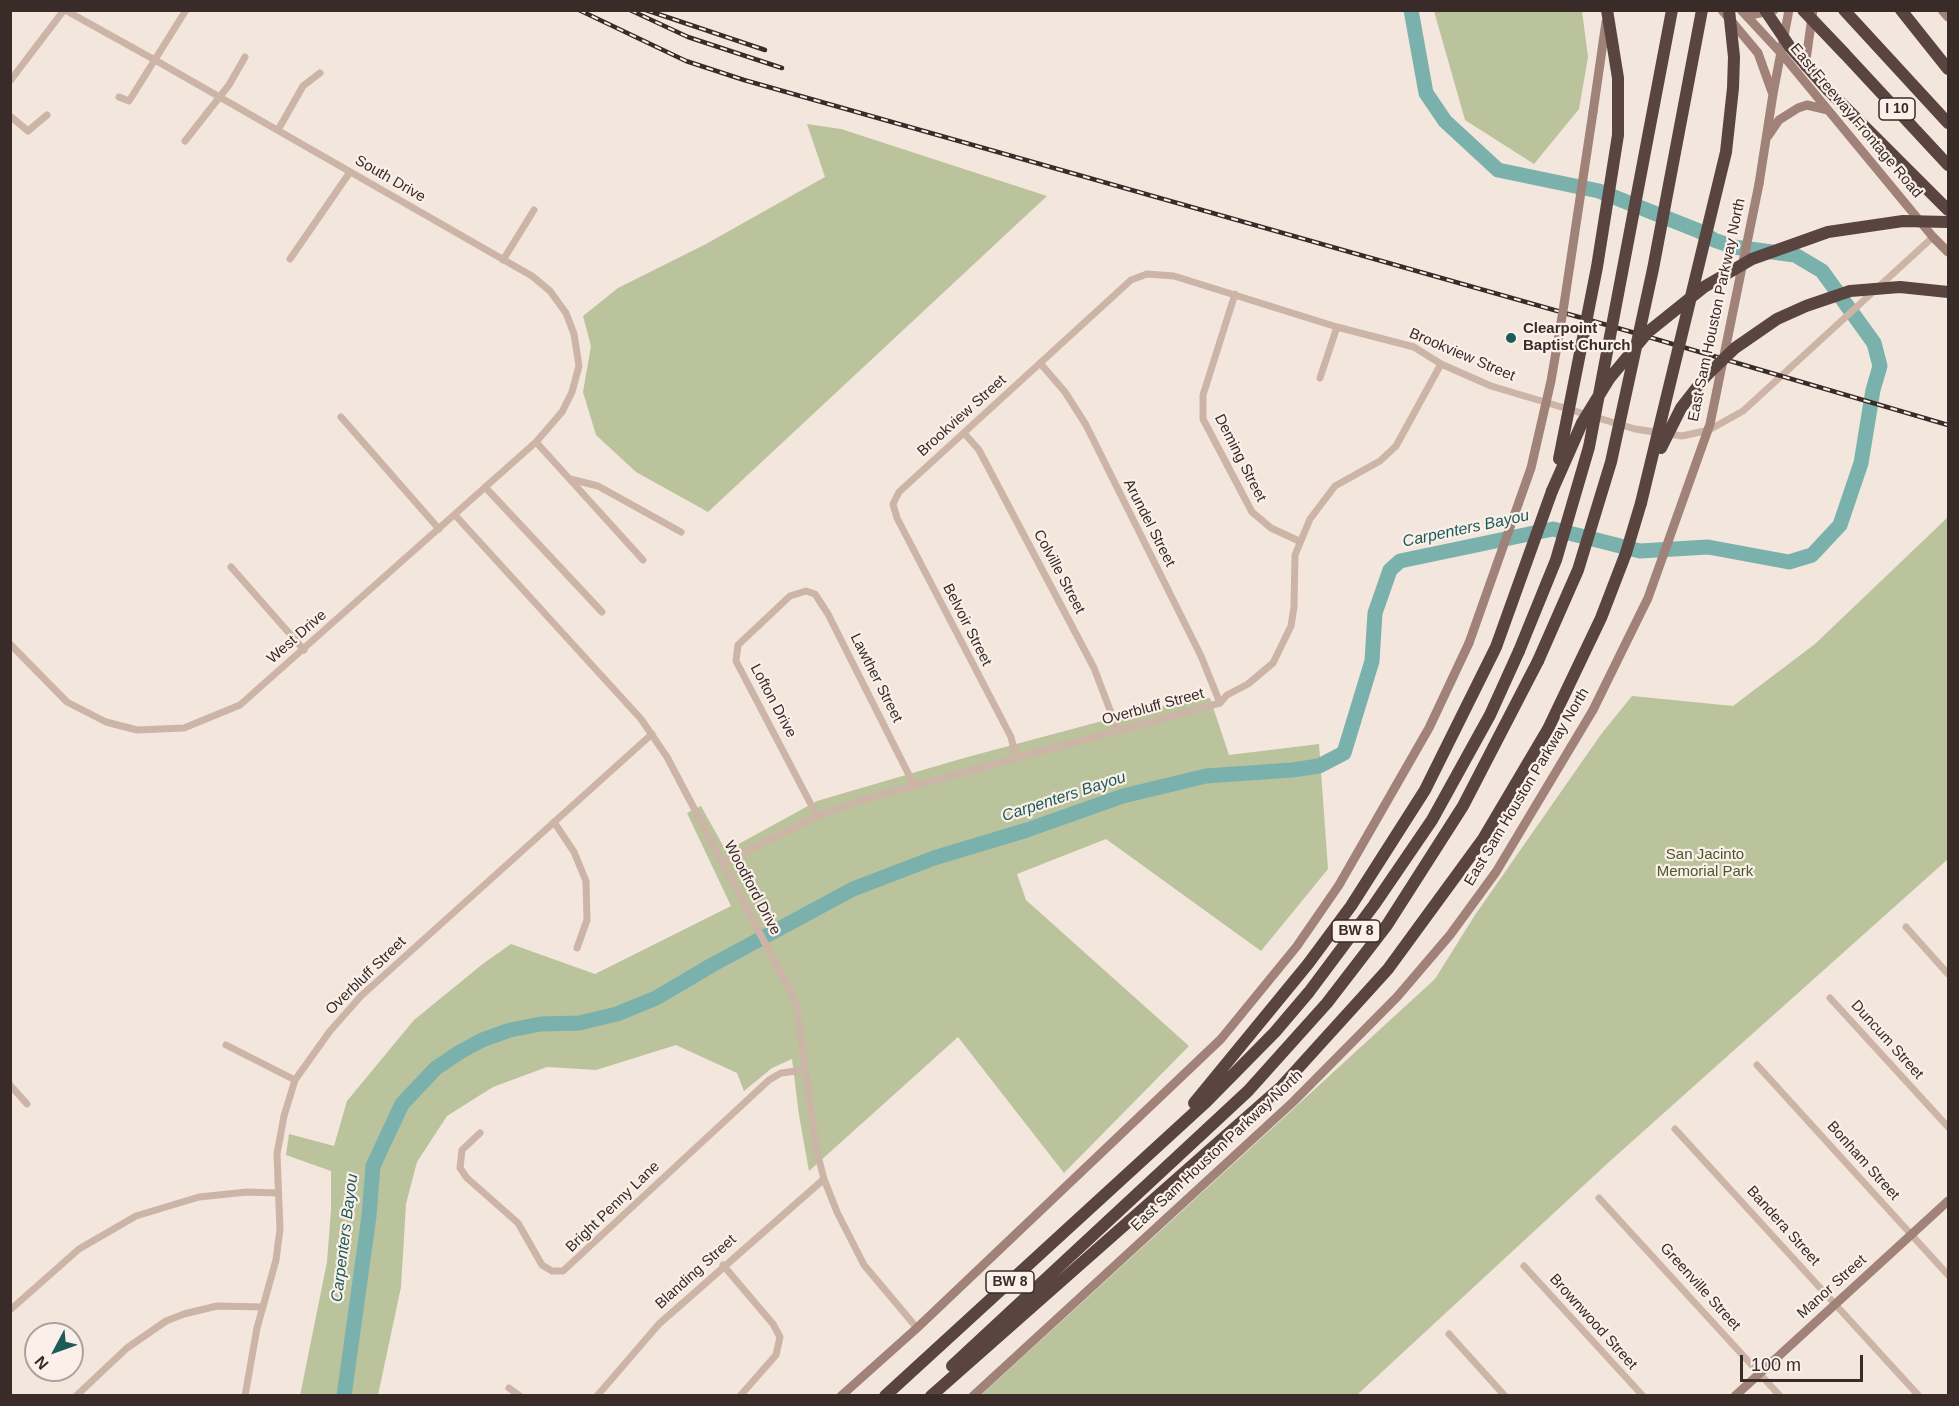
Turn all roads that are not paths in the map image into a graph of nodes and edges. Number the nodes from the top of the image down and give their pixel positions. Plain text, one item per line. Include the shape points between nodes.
1 (64, 10) edge
2 (186, 10) edge
3 (1607, 10) edge
4 (1671, 10) edge
5 (1702, 10) edge
6 (1722, 10) edge
7 (1729, 10) edge
8 (1765, 10) edge
9 (1774, 10) edge
10 (1789, 10) edge
11 (1803, 10) edge
12 (1813, 10) edge
13 (1901, 10) edge
14 (1942, 10) edge
15 (1742, 12) edge
16 (1848, 14) edge
17 (1948, 17) edge
18 (1781, 53) junction
19 (245, 57) dead end
20 (155, 60) junction
21 (1948, 69) edge
22 (320, 73) dead end
23 (10, 81) edge
24 (1810, 89) junction
25 (1773, 94) junction
26 (219, 96) junction
27 (119, 97) dead end
28 (1828, 111) junction
29 (47, 115) dead end
30 (10, 116) edge
31 (1948, 123) edge
32 (278, 130) junction
33 (1767, 138) junction
34 (185, 141) dead end
35 (1948, 165) edge
36 (350, 172) junction
37 (534, 210) dead end
38 (1948, 210) edge
39 (1948, 222) edge
40 (1933, 237) junction
41 (1947, 252) edge
42 (290, 259) dead end
43 (503, 260) junction
44 (1948, 292) edge
45 (1235, 294) junction
46 (1337, 327) junction
47 (1040, 363) junction
48 (1441, 364) junction
49 (1320, 378) dead end
50 (340, 417) dead end
51 (963, 433) junction
52 (536, 442) junction
53 (570, 479) junction
54 (485, 487) junction
55 (1552, 491) junction
56 (1641, 503) junction
57 (893, 504) joint
58 (455, 515) junction
59 (439, 529) junction
60 (681, 532) dead end
61 (1299, 541) junction
62 (643, 560) dead end
63 (231, 567) dead end
64 (807, 591) joint
65 (602, 612) dead end
66 (10, 644) edge
67 (304, 650) junction
68 (1220, 703) junction
69 (1118, 731) junction
70 (652, 734) junction
71 (1016, 758) junction
72 (914, 785) junction
73 (817, 816) junction
74 (554, 822) junction
75 (723, 863) junction
76 (1906, 927) dead end
77 (577, 948) dead end
78 (1948, 974) edge
79 (1830, 998) dead end
80 (226, 1046) dead end
81 (1757, 1065) dead end
82 (805, 1070) junction
83 (296, 1080) junction
84 (10, 1085) edge
85 (27, 1104) dead end
86 (1948, 1128) edge
87 (1676, 1129) dead end
88 (480, 1133) dead end
89 (1134, 1168) junction
90 (824, 1179) junction
91 (278, 1193) junction
92 (1599, 1198) dead end
93 (1948, 1201) edge
94 (1912, 1235) junction
95 (723, 1266) junction
96 (1524, 1266) dead end
97 (1948, 1275) edge
98 (1835, 1304) junction
99 (263, 1307) junction
100 (10, 1310) edge
101 (918, 1328) junction
102 (1449, 1334) dead end
103 (1760, 1373) junction
104 (509, 1388) dead end
105 (75, 1395) edge
106 (245, 1395) edge
107 (520, 1395) edge
108 (597, 1395) edge
109 (740, 1395) edge
110 (841, 1395) edge
111 (885, 1395) edge
112 (922, 1395) edge
113 (931, 1395) edge
114 (973, 1395) edge
115 (1505, 1395) edge
116 (1643, 1395) edge
117 (1735, 1395) edge
118 (1780, 1395) edge
119 (1919, 1395) edge

1 - 20 street, South Drive
1 - 23 street
2 - 20 street
3 - 55 highway, bridge via 1618,78 1618,135 1593,289
3 - 101 main road, BW 8, bridge via 1575,245 1536,446 1509,536 1469,644 1430,728 1339,885 1297,946 1221,1039
4 - 89 highway, BW 8, bridge via 1589,447 1556,560 1486,723 1432,820 1342,950 1275,1032
5 - 112 highway, East Sam Houston Parkway North / BW 8, bridge via 1652,279 1611,462 1578,570 1538,661 1463,806 1387,925 1327,1003 1248,1091
6 - 25 main road via 1758,53
7 - 56 highway, bridge via 1734,57 1726,152
8 - 38 highway, bridge via 1790,47 1828,90
9 - 15 main road
10 - 18 main road, East Sam Houston Parkway North
11 - 35 highway, I 10, bridge
12 - 24 main road via 1804,59
13 - 21 highway
14 - 17 main road
15 - 18 main road, East Freeway Frontage Road
16 - 31 highway, I 10
18 - 24 main road, East Freeway Frontage Road
18 - 25 main road, East Sam Houston Parkway North
19 - 26 street
20 - 26 street, South Drive
20 - 27 street via 129,101
22 - 32 street via 303,86
24 - 28 main road, East Freeway Frontage Road
25 - 33 main road, East Sam Houston Parkway North
26 - 32 street, South Drive
26 - 34 street
28 - 33 main road via 1807,105 1798,108 1779,120
28 - 40 main road, East Freeway Frontage Road
29 - 30 street via 28,131
32 - 36 street, South Drive
33 - 114 main road, East Sam Houston Parkway North, bridge via 1710,424 1648,598 1593,710 1496,872 1397,998 1293,1102
36 - 42 street
36 - 43 street, South Drive
37 - 43 street
39 - 55 highway, bridge via 1903,221 1828,232 1752,259 1704,287 1648,332 1609,378 1582,423
40 - 41 main road, East Freeway Frontage Road
40 - 48 street, Brookview Street via 1743,411 1709,430 1682,436 1635,429 1491,386
43 - 52 street, South Drive via 532,276 558,300 570,320 578,348 577,374 568,401
44 - 56 highway, bridge via 1900,287 1850,291 1791,312 1752,335 1706,376 1681,408
45 - 46 street, Brookview Street
45 - 47 street, Brookview Street via 1165,274 1139,276
45 - 61 street, Deming Street via 1203,395 1203,419 1248,506 1271,528
46 - 48 street, Brookview Street via 1414,347
46 - 49 street
47 - 51 street, Brookview Street
47 - 68 street, Arundel Street via 1086,425 1201,656
48 - 61 street, Overbluff Street via 1396,446 1335,486 1315,511
50 - 59 street
51 - 57 street, Brookview Street via 899,492
51 - 69 street, Colville Street via 979,450 1094,668
52 - 53 street
52 - 54 street, West Drive
53 - 60 street via 598,486
53 - 62 street
54 - 58 street, West Drive
54 - 65 street
55 - 89 highway via 1496,647 1409,818 1308,964 1225,1068
56 - 113 highway via 1616,582 1575,677 1517,783 1465,866 1388,969 1281,1088
57 - 71 street, Belvoir Street via 1011,737
58 - 59 street, West Drive
58 - 70 street, Woodford Drive
59 - 67 street, West Drive
61 - 68 street, Overbluff Street via 1288,635 1273,663
63 - 67 street
64 - 72 street, Lawther Street via 815,594 828,614
64 - 73 street, Lofton Drive via 790,596 738,645 735,653
66 - 67 street, West Drive via 67,702 106,722 137,730 184,728 240,705
68 - 69 street, Overbluff Street
69 - 71 street, Overbluff Street
70 - 74 street, Overbluff Street
70 - 75 street, Woodford Drive
71 - 72 street, Overbluff Street
72 - 73 street, Overbluff Street
73 - 75 street, Overbluff Street
74 - 77 street via 574,852 586,881 587,920
74 - 83 street, Overbluff Street via 361,996 330,1031
75 - 82 street, Woodford Drive via 796,1002
76 - 78 street
79 - 86 street, Duncum Street
80 - 83 street
81 - 94 street, Bonham Street
82 - 88 street, Bright Penny Lane via 781,1073 769,1080 563,1271 552,1271 542,1264 518,1223 460,1168 462,1150
82 - 90 street, Woodford Drive
83 - 91 street, Overbluff Street via 279,1139
84 - 85 street
87 - 98 street, Bandera Street
89 - 111 highway, BW 8
90 - 95 street, Blanding Street
90 - 101 street, Woodford Drive via 864,1265
91 - 99 street, Overbluff Street via 278,1250
91 - 100 street via 199,1197 136,1215 79,1249
92 - 103 street, Greenville Street
93 - 94 main road, Manor Street
94 - 97 street, Bonham Street
94 - 98 main road, Manor Street
95 - 108 street, Blanding Street via 659,1324
95 - 109 street via 780,1337 776,1355
96 - 116 street, Brownwood Street
98 - 103 main road, Manor Street
98 - 119 street, Bandera Street
99 - 105 street via 217,1306 166,1321 127,1348
99 - 106 street, Overbluff Street
101 - 110 main road, BW 8
102 - 115 street
103 - 117 main road, Manor Street
103 - 118 street, Greenville Street
104 - 107 street

